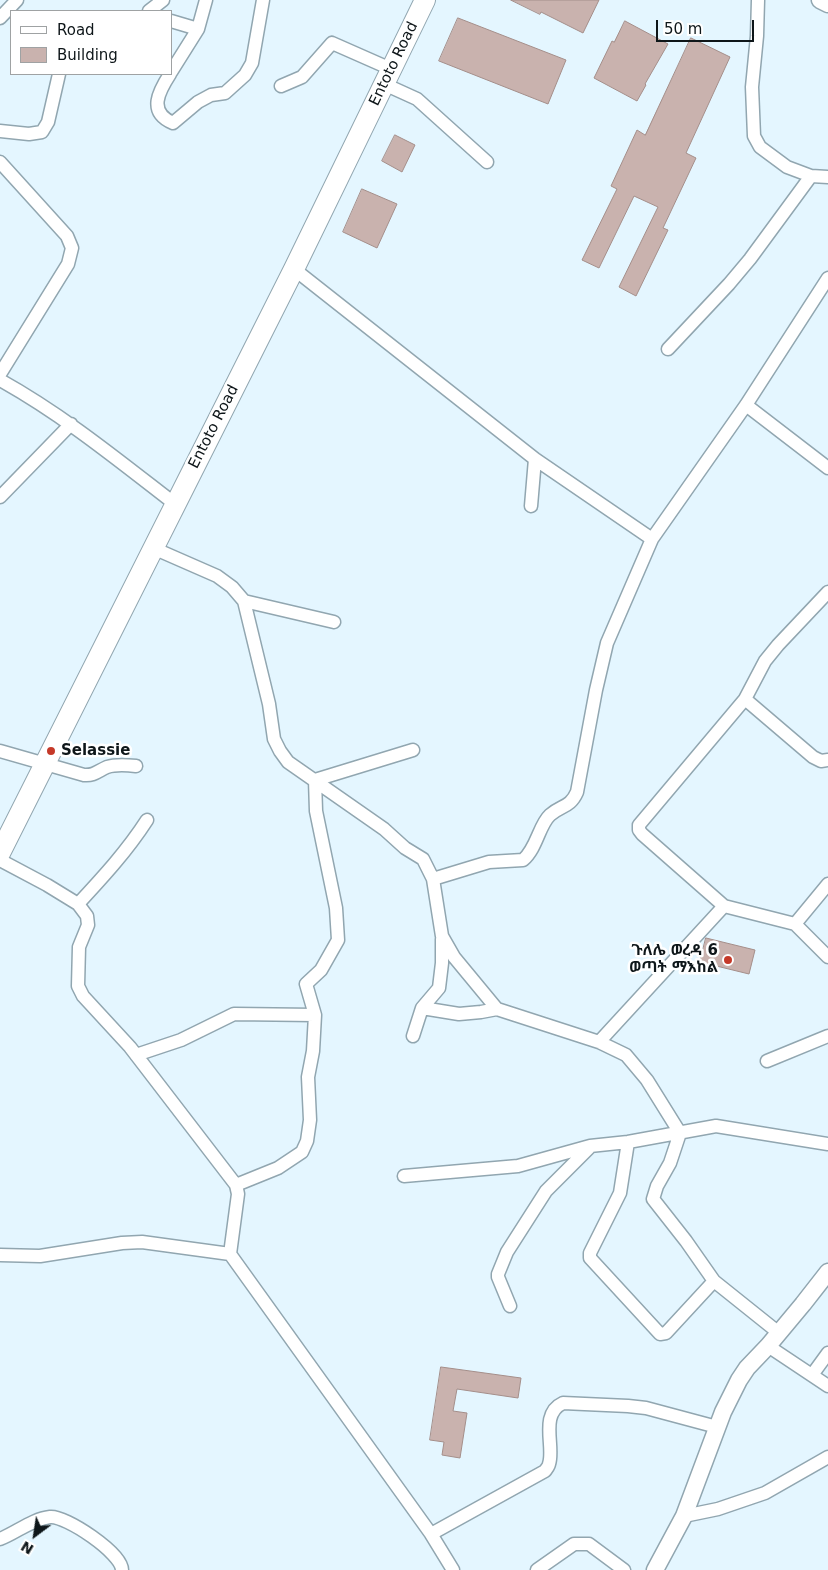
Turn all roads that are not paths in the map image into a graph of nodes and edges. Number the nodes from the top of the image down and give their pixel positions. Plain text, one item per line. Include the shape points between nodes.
1 (17, 0) edge
2 (164, 0) edge
3 (206, 0) edge
4 (263, 0) edge
5 (425, 0) edge
6 (758, 0) edge
7 (820, 0) edge
8 (828, 4) edge
9 (150, 10) edge
10 (0, 18) edge
11 (172, 21) edge
12 (198, 29) junction
13 (172, 71) edge
14 (60, 75) edge
15 (170, 75) edge
16 (388, 76) junction
17 (281, 86) dead end
18 (0, 131) edge
19 (0, 162) edge
20 (487, 162) dead end
21 (5, 175) edge
22 (811, 176) junction
23 (828, 177) edge
24 (294, 268) junction
25 (828, 278) edge
26 (668, 349) dead end
27 (0, 374) edge
28 (0, 380) edge
29 (746, 405) junction
30 (71, 424) junction
31 (535, 459) junction
32 (828, 468) edge
33 (0, 497) edge
34 (175, 504) junction
35 (531, 506) dead end
36 (652, 539) junction
37 (152, 548) junction
38 (828, 592) edge
39 (244, 601) junction
40 (334, 622) dead end
41 (745, 699) junction
42 (412, 750) dead end
43 (0, 751) edge
44 (828, 760) edge
45 (45, 765) junction
46 (136, 766) dead end
47 (315, 780) junction
48 (146, 820) dead end
49 (0, 853) edge
50 (0, 860) edge
51 (433, 879) junction
52 (828, 884) edge
53 (78, 904) junction
54 (724, 906) junction
55 (795, 924) junction
56 (442, 936) junction
57 (828, 957) edge
58 (422, 1008) junction
59 (497, 1008) junction
60 (315, 1015) junction
61 (413, 1036) dead end
62 (828, 1036) edge
63 (599, 1042) junction
64 (136, 1055) junction
65 (767, 1062) dead end
66 (680, 1133) junction
67 (628, 1142) junction
68 (828, 1144) edge
69 (590, 1146) junction
70 (404, 1176) dead end
71 (236, 1185) junction
72 (230, 1254) junction
73 (0, 1255) edge
74 (828, 1272) edge
75 (714, 1281) junction
76 (510, 1306) dead end
77 (779, 1333) junction
78 (768, 1346) junction
79 (828, 1353) edge
80 (812, 1375) junction
81 (828, 1386) edge
82 (717, 1427) junction
83 (827, 1459) edge
84 (684, 1516) junction
85 (431, 1534) junction
86 (0, 1539) edge
87 (122, 1570) edge
88 (453, 1570) edge
89 (537, 1570) edge
90 (624, 1570) edge
91 (655, 1570) edge

1 - 10 street
2 - 9 street
3 - 12 street
4 - 15 street via 252,63 245,75 225,94 212,95 198,102 173,123 158,112 156,104
5 - 16 main road, Entoto Road
6 - 22 street via 752,87 754,136 769,155 787,167
7 - 8 street
11 - 12 street
12 - 13 street
14 - 18 street via 48,122 42,132
16 - 17 street via 332,43 302,77
16 - 20 street
16 - 24 main road, Entoto Road
19 - 21 street
21 - 27 street via 67,236 72,248 68,264
22 - 23 street
22 - 26 street via 750,259
24 - 31 street
24 - 34 main road, Entoto Road
25 - 29 street
28 - 30 street
29 - 32 street
29 - 36 street
30 - 33 street
30 - 34 street
31 - 35 street
31 - 36 street
34 - 37 main road, Entoto Road
36 - 51 street via 607,643 574,799 549,816 523,860 489,862
37 - 39 street via 217,576
37 - 45 main road, Entoto Road
38 - 41 street via 778,645
39 - 40 street
39 - 47 street via 269,704 274,739 288,762
41 - 44 street via 813,757
41 - 54 street via 639,825 642,834
42 - 47 street
43 - 45 street
45 - 46 street via 91,775 108,767
45 - 49 main road, Entoto Road
47 - 51 street via 423,859
47 - 60 street via 316,811 336,908 338,940 321,970 306,984
48 - 53 street via 134,840
50 - 53 street
51 - 56 street
52 - 55 street
53 - 64 street via 88,916 88,925 79,947 78,986 92,1007
54 - 55 street
54 - 63 street
55 - 57 street
56 - 58 street via 439,988
56 - 59 street via 454,956
58 - 59 street via 459,1014
58 - 61 street
59 - 63 street
60 - 64 street via 234,1014 181,1040
60 - 71 street via 308,1077 310,1120 302,1152 278,1168
62 - 65 street
63 - 66 street via 626,1055 647,1080
64 - 71 street
66 - 67 street
66 - 68 street via 716,1126
66 - 75 street via 653,1199
67 - 69 street
67 - 75 street via 620,1193 590,1252 590,1258 660,1334 666,1333
69 - 70 street via 518,1166
69 - 76 street via 546,1191 507,1252 498,1277
71 - 72 street via 238,1194
72 - 73 street via 142,1242 40,1256
72 - 85 street
74 - 77 street
75 - 77 street
77 - 78 street
78 - 80 street
78 - 82 street via 739,1380
79 - 80 street
80 - 81 street
82 - 84 street
82 - 85 street via 646,1408 563,1403 553,1411 549,1429 550,1463 545,1471
83 - 84 street via 747,1501
84 - 91 street
85 - 88 street
86 - 87 street via 38,1521 51,1517 60,1519 104,1545 117,1558
89 - 90 street via 574,1544 589,1544

